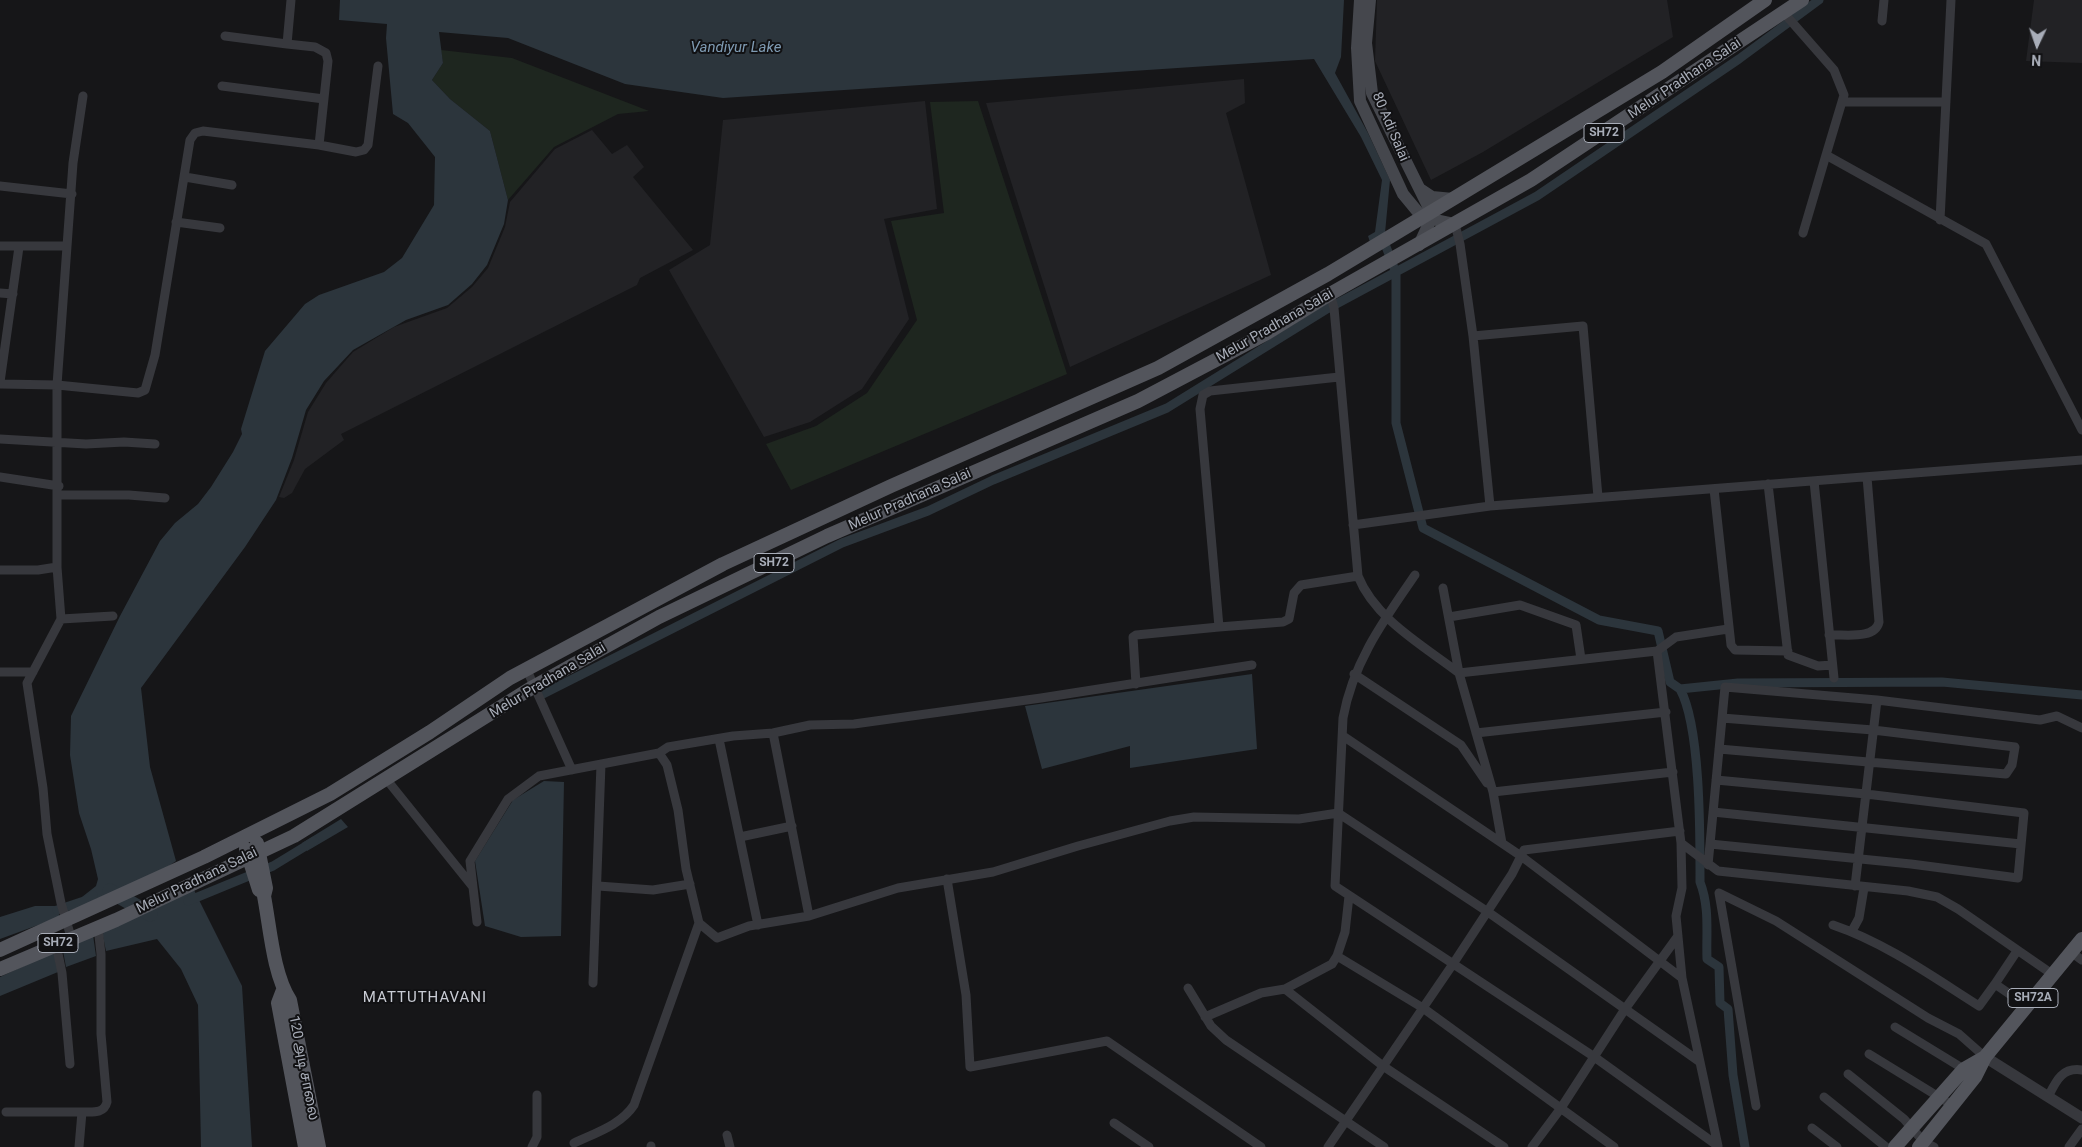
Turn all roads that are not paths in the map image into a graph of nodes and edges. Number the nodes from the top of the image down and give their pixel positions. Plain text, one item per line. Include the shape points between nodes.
1 (291, 0) edge
2 (1360, 0) edge
3 (1370, 0) edge
4 (1765, 0) edge
5 (1802, 0) edge
6 (1884, 0) edge
7 (1951, 0) edge
8 (1785, 15) junction
9 (1882, 21) dead end
10 (225, 36) dead end
11 (287, 44) junction
12 (378, 66) dead end
13 (222, 86) dead end
14 (84, 96) dead end
15 (324, 99) junction
16 (1843, 102) junction
17 (1946, 102) junction
18 (319, 145) junction
19 (1826, 155) junction
20 (186, 177) junction
21 (232, 185) dead end
22 (0, 186) edge
23 (1418, 188) junction
24 (72, 194) junction
25 (1403, 194) junction
26 (1453, 199) junction
27 (1428, 216) junction
28 (1940, 220) junction
29 (176, 222) junction
30 (1456, 227) junction
31 (220, 228) dead end
32 (1402, 229) junction
33 (1802, 233) dead end
34 (1419, 245) junction
35 (0, 246) edge
36 (67, 246) junction
37 (19, 247) junction
38 (0, 293) edge
39 (13, 294) junction
40 (1330, 294) junction
41 (1473, 336) junction
42 (1338, 377) junction
43 (0, 383) edge
44 (58, 385) junction
45 (2082, 430) edge
46 (0, 439) edge
47 (56, 441) junction
48 (156, 444) dead end
49 (2082, 460) edge
50 (0, 477) edge
51 (1867, 477) junction
52 (1814, 481) junction
53 (1768, 484) junction
54 (1714, 488) junction
55 (59, 490) junction
56 (165, 498) dead end
57 (1598, 498) junction
58 (1490, 506) junction
59 (1353, 525) junction
60 (57, 567) junction
61 (0, 570) edge
62 (1415, 575) dead end
63 (1358, 576) junction
64 (1443, 588) dead end
65 (112, 616) dead end
66 (1386, 617) junction
67 (1449, 617) junction
68 (61, 619) junction
69 (1219, 627) junction
70 (1728, 629) junction
71 (1829, 635) junction
72 (1659, 649) junction
73 (1788, 651) junction
74 (1581, 659) junction
75 (1252, 665) dead end
76 (1832, 665) junction
77 (526, 668) junction
78 (0, 672) edge
79 (33, 672) junction
80 (1459, 673) junction
81 (1354, 674) junction
82 (1834, 678) dead end
83 (1136, 684) junction
84 (533, 687) junction
85 (1877, 700) junction
86 (1666, 712) junction
87 (1722, 718) junction
88 (2082, 728) edge
89 (1874, 730) junction
90 (772, 733) junction
91 (1476, 733) junction
92 (1342, 736) junction
93 (719, 739) junction
94 (1719, 749) junction
95 (659, 753) junction
96 (1870, 762) junction
97 (601, 764) junction
98 (572, 770) junction
99 (1673, 772) junction
100 (387, 780) junction
101 (1716, 780) junction
102 (1493, 792) junction
103 (1866, 794) junction
104 (1713, 812) junction
105 (1338, 813) junction
106 (792, 826) junction
107 (1862, 826) junction
108 (1680, 831) junction
109 (249, 836) junction
110 (740, 837) junction
111 (1502, 843) junction
112 (1681, 843) junction
113 (1710, 844) junction
114 (2021, 844) junction
115 (253, 854) junction
116 (1521, 856) junction
117 (1702, 860) junction
118 (1858, 860) junction
119 (947, 879) junction
120 (690, 884) junction
121 (598, 886) junction
122 (1859, 887) junction
123 (473, 888) junction
124 (1349, 896) junction
125 (1488, 912) junction
126 (809, 916) junction
127 (65, 918) junction
128 (477, 922) dead end
129 (699, 923) junction
130 (758, 925) junction
131 (1833, 925) dead end
132 (98, 930) junction
133 (1852, 931) junction
134 (1678, 936) junction
135 (71, 938) junction
136 (2082, 939) edge
137 (57, 947) junction
138 (0, 950) edge
139 (2016, 951) junction
140 (1337, 956) junction
141 (2076, 956) edge
142 (1660, 960) junction
143 (1453, 964) junction
144 (0, 969) edge
145 (2052, 974) junction
146 (1682, 978) junction
147 (593, 983) dead end
148 (1995, 984) junction
149 (1188, 988) dead end
150 (1285, 989) junction
151 (283, 990) junction
152 (2027, 1006) junction
153 (1423, 1008) junction
154 (1625, 1009) junction
155 (1205, 1017) junction
156 (1895, 1027) dead end
157 (1869, 1054) dead end
158 (1593, 1056) junction
159 (1985, 1057) junction
160 (1700, 1062) junction
161 (70, 1064) dead end
162 (1383, 1066) junction
163 (2082, 1070) edge
164 (1970, 1073) junction
165 (1848, 1074) dead end
166 (537, 1095) dead end
167 (1824, 1096) dead end
168 (1940, 1097) junction
169 (2048, 1097) junction
170 (1952, 1105) junction
171 (1756, 1106) dead end
172 (1561, 1108) junction
173 (6, 1112) dead end
174 (82, 1112) junction
175 (2082, 1118) edge
176 (1346, 1121) junction
177 (1114, 1123) dead end
178 (1812, 1128) dead end
179 (1912, 1128) junction
180 (2082, 1129) edge
181 (728, 1135) dead end
182 (574, 1143) dead end
183 (1925, 1145) edge
184 (79, 1147) edge
185 (305, 1147) edge
186 (319, 1147) edge
187 (532, 1147) edge
188 (730, 1147) edge
189 (1149, 1147) edge
190 (1260, 1147) edge
191 (1328, 1147) edge
192 (1384, 1147) edge
193 (1504, 1147) edge
194 (1532, 1147) edge
195 (1614, 1147) edge
196 (1718, 1147) edge
197 (1837, 1147) edge
198 (1886, 1147) edge
199 (1895, 1147) edge
200 (2069, 1147) edge

1 - 11 street
2 - 25 main road, 80 Adi Salai via 1357,48 1360,101
3 - 23 main road, 80 Adi Salai via 1366,43 1372,93
4 - 26 main road, Melur Pradhana Salai / SH72 via 1662,72
5 - 8 main road, Melur Pradhana Salai / SH72
6 - 9 street
7 - 17 street
8 - 16 street via 1834,70 1844,95
8 - 30 main road, Melur Pradhana Salai / SH72
10 - 11 street
11 - 15 street via 315,47 326,53
12 - 18 street via 368,144 364,150 356,152
13 - 15 street
14 - 24 street via 73,163
15 - 18 street
16 - 17 street
16 - 19 street
17 - 28 street
18 - 20 street via 203,131 195,133 190,140
19 - 28 street
19 - 33 street
20 - 21 street
20 - 29 street
22 - 24 street
23 - 26 main road via 1432,197
23 - 27 main road, 80 Adi Salai
24 - 36 street
25 - 27 main road, 80 Adi Salai
25 - 32 main road via 1408,213
26 - 27 main road, Melur Pradhana Salai / SH72
27 - 30 main road
27 - 32 main road, Melur Pradhana Salai / SH72
27 - 34 main road
28 - 45 street via 1986,244
29 - 31 street
29 - 44 street via 155,356 145,390 138,393
30 - 34 main road, Melur Pradhana Salai / SH72
30 - 41 street
32 - 77 main road, Melur Pradhana Salai / SH72 via 1158,368 735,558
34 - 40 main road, Melur Pradhana Salai / SH72
35 - 37 street
36 - 37 street
36 - 44 street
37 - 39 street
38 - 39 street
39 - 43 street
40 - 42 street via 1334,308
40 - 84 main road, Melur Pradhana Salai / SH72 via 1267,333 1138,401 827,536 659,617
41 - 57 street via 1583,326
41 - 58 street
42 - 59 street
42 - 69 street via 1210,391 1200,401
43 - 44 street
44 - 47 street
46 - 47 street
47 - 48 street
47 - 55 street
49 - 51 street
50 - 55 street
51 - 52 street
51 - 71 street via 1878,628 1872,633
52 - 53 street
52 - 71 street
53 - 54 street
53 - 73 street
54 - 57 street
54 - 70 street
55 - 56 street
55 - 60 street
57 - 58 street
58 - 59 street
59 - 63 street
60 - 61 street
60 - 68 street
62 - 66 street
63 - 66 street via 1362,587
63 - 69 street via 1301,585 1294,593 1290,619 1282,622
64 - 67 street
65 - 68 street
66 - 80 street
66 - 81 street
67 - 74 street via 1520,605 1576,625
67 - 80 street
68 - 79 street
69 - 83 street via 1133,637
70 - 72 street via 1676,637
70 - 73 street via 1734,650
71 - 76 street
72 - 74 street
72 - 86 street
73 - 76 street via 1788,655 1818,666
74 - 80 street
75 - 83 street
76 - 82 street
77 - 84 street
77 - 109 main road, Melur Pradhana Salai / SH72 via 330,794
78 - 79 street
79 - 127 street via 27,683 47,834
80 - 91 street
81 - 92 street
81 - 102 street via 1461,745
83 - 90 street via 854,724 810,725
84 - 98 street
84 - 100 main road, Melur Pradhana Salai / SH72
85 - 87 street via 1724,688
85 - 88 street via 2040,720 2057,716
85 - 89 street
86 - 91 street
86 - 99 street
87 - 89 street
87 - 94 street
89 - 96 street
89 - 96 street via 2015,747 2012,765 2006,774
90 - 93 street
90 - 106 street
91 - 102 street
92 - 105 street
92 - 111 street
93 - 95 street via 668,747
93 - 110 street
94 - 96 street
94 - 101 street
95 - 97 street
95 - 120 street via 666,765 678,810
96 - 103 street
97 - 98 street
97 - 121 street
98 - 123 street via 539,776 508,799 470,861
99 - 102 street
99 - 108 street
100 - 115 main road, Melur Pradhana Salai / SH72 via 294,836
100 - 123 street
101 - 103 street
101 - 104 street
102 - 111 street
103 - 107 street
103 - 114 street via 2024,813
104 - 107 street
104 - 113 street
105 - 119 street via 1300,819 1194,817 1078,846 994,872
105 - 124 street via 1335,886
105 - 125 street
106 - 110 street
106 - 126 street
107 - 114 street
107 - 118 street
108 - 112 street
108 - 116 street via 1524,850
109 - 115 main road, 120 அடி சாலை
109 - 127 main road, Melur Pradhana Salai / SH72
110 - 130 street
111 - 116 street
112 - 117 street
112 - 134 street via 1682,888 1676,916
113 - 117 street
113 - 118 street
114 - 118 street via 2018,878
115 - 132 main road, Melur Pradhana Salai / SH72
115 - 151 main road, 120 அடி சாலை via 266,888 264,896
116 - 125 street
116 - 142 street
117 - 122 street via 1718,871
118 - 122 street
119 - 126 street via 898,888
119 - 190 street via 966,995 970,1067 1107,1041
120 - 121 street via 652,890
120 - 129 street
121 - 147 street
122 - 133 street via 1859,918
122 - 139 street via 1937,897
123 - 128 street
124 - 140 street via 1345,932
124 - 143 street
125 - 143 street
125 - 154 street
126 - 130 street
127 - 135 street
127 - 138 main road, Melur Pradhana Salai / SH72
129 - 130 street via 717,938
129 - 182 street via 634,1105 628,1115
131 - 133 street
132 - 135 main road, Melur Pradhana Salai / SH72
132 - 174 street via 102,954 101,1034 107,1102 100,1112
133 - 148 street via 1905,959 1980,1006
134 - 142 street
134 - 146 street
135 - 137 main road, Melur Pradhana Salai / SH72
136 - 141 main road, SH72A
137 - 144 main road, Melur Pradhana Salai / SH72
137 - 161 street
139 - 145 street
139 - 148 street
140 - 150 street via 1325,969
140 - 153 street
141 - 145 main road, SH72A
142 - 146 street
142 - 154 street
143 - 153 street
143 - 158 street
145 - 152 main road, SH72A
146 - 160 street
148 - 152 street
149 - 155 street
150 - 155 street via 1261,993
150 - 162 street
151 - 185 main road, 120 அடி சாலை via 278,1004
151 - 186 main road, 120 அடி சாலை via 290,1000
152 - 159 main road, SH72A
153 - 162 street
153 - 172 street
154 - 158 street
154 - 160 street
155 - 176 street via 1226,1040
156 - 164 street
157 - 168 street
158 - 172 street
158 - 196 street
159 - 164 main road, SH72A
159 - 169 street
159 - 171 street via 1959,1034 1928,1018 1776,922 1719,893
160 - 196 street
162 - 176 street
162 - 193 street
163 - 169 street via 2072,1069 2058,1076
164 - 168 main road, SH72A
164 - 170 main road, SH72A
165 - 179 street
166 - 187 street via 537,1137
167 - 198 street
168 - 170 street
168 - 179 main road, SH72A
169 - 175 street
170 - 183 main road, SH72A
172 - 194 street
172 - 195 street
173 - 174 street
174 - 184 street
176 - 191 street
176 - 192 street
177 - 189 street
178 - 197 street
179 - 183 street
179 - 199 main road, SH72A
180 - 200 street
181 - 188 street

